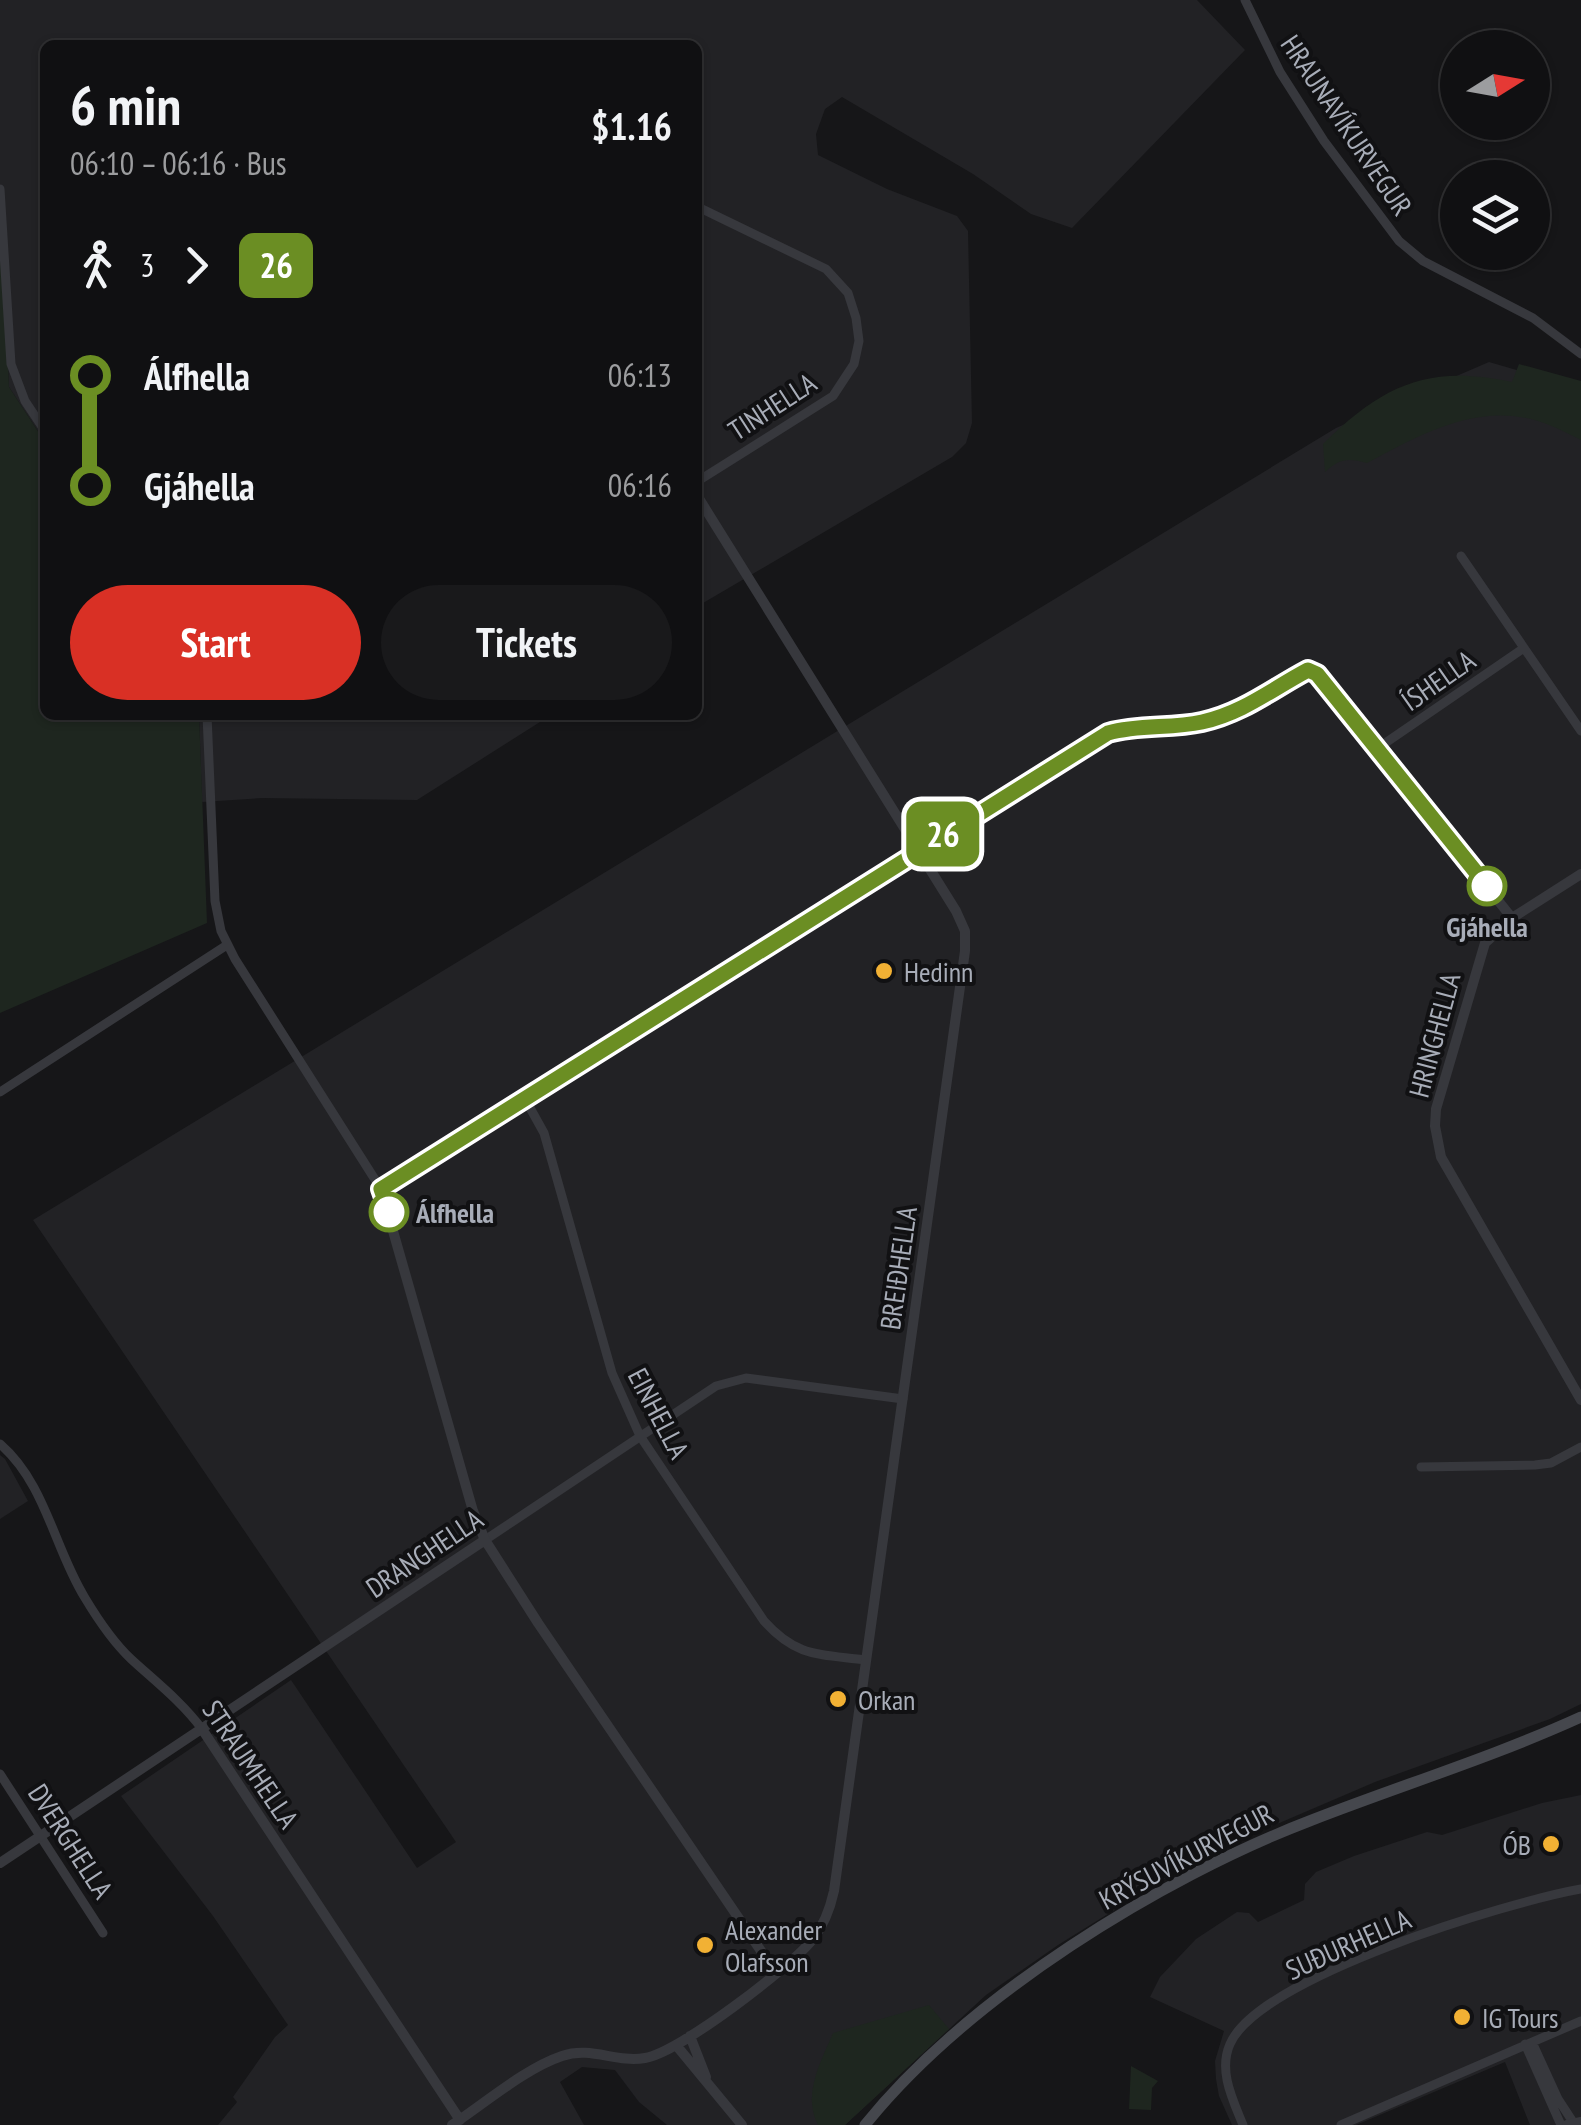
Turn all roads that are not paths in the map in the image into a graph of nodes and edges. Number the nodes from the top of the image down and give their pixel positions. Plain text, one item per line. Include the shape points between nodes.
1 (1245, 0) edge
2 (0, 189) edge
3 (702, 209) edge
4 (1581, 354) edge
5 (40, 423) edge
6 (702, 478) edge
7 (702, 503) edge
8 (1461, 556) dead end
9 (1524, 648) junction
10 (207, 720) edge
11 (1581, 731) edge
12 (1378, 748) junction
13 (916, 850) junction
14 (1581, 874) edge
15 (1512, 918) junction
16 (227, 945) junction
17 (0, 1092) edge
18 (524, 1097) junction
19 (381, 1189) junction
20 (903, 1399) junction
21 (1581, 1400) edge
22 (640, 1436) junction
23 (0, 1444) edge
24 (1581, 1447) edge
25 (1421, 1467) dead end
26 (485, 1540) junction
27 (866, 1660) junction
28 (1581, 1717) edge
29 (202, 1729) junction
30 (0, 1774) edge
31 (40, 1836) junction
32 (0, 1864) edge
33 (1581, 1888) edge
34 (103, 1934) dead end
35 (776, 1973) junction
36 (1581, 2021) edge
37 (690, 2036) junction
38 (1529, 2043) junction
39 (676, 2045) junction
40 (710, 2088) junction
41 (459, 2123) edge
42 (1570, 2123) edge
43 (742, 2125) edge
44 (866, 2125) edge
45 (1244, 2125) edge
46 (1341, 2125) edge

1 - 4 street, HRAUNAVÍKURVEGUR via 1324,141 1399,242 1422,261 1533,318
2 - 5 street via 10,364
3 - 6 street, TINHELLA via 826,269 848,293 858,341 854,364 833,396
7 - 13 street, BREIÐHELLA
8 - 9 street
9 - 11 street
9 - 12 street, ÍSHELLA
10 - 16 street via 214,901
12 - 13 street via 1308,670 1256,703 1200,723 1108,733
12 - 15 street
13 - 18 street
13 - 20 street, BREIÐHELLA via 956,910 965,951
14 - 15 street, HRINGHELLA
15 - 21 street, HRINGHELLA via 1480,954 1436,1109 1436,1144
16 - 17 street
16 - 19 street
18 - 19 street
18 - 22 street, EINHELLA via 544,1133 612,1373
19 - 26 street
20 - 22 street, DRANGHELLA via 746,1378 716,1386
20 - 27 street, BREIÐHELLA
22 - 26 street, DRANGHELLA
22 - 27 street, EINHELLA via 778,1637 802,1651
23 - 29 street, STRAUMHELLA via 40,1497 84,1596 116,1643
24 - 25 street via 1535,1466
26 - 29 street, DRANGHELLA
26 - 35 street
27 - 35 street, BREIÐHELLA via 830,1908 813,1939
28 - 44 main road, KRÝSUVÍKURVEGUR via 1274,1835 1140,1903 975,2018
29 - 31 street, DRANGHELLA
29 - 41 street, STRAUMHELLA
30 - 31 street, DVERGHELLA
31 - 32 street, DRANGHELLA
31 - 34 street, DVERGHELLA
33 - 45 street, SUÐURHELLA via 1486,1912 1358,1959 1253,2016 1236,2034 1226,2065
35 - 37 street, BREIÐHELLA
36 - 38 street
37 - 39 street, BREIÐHELLA
37 - 40 street
38 - 42 street
38 - 46 street
39 - 40 street
39 - 41 street, BREIÐHELLA via 644,2059 560,2056
40 - 43 street

